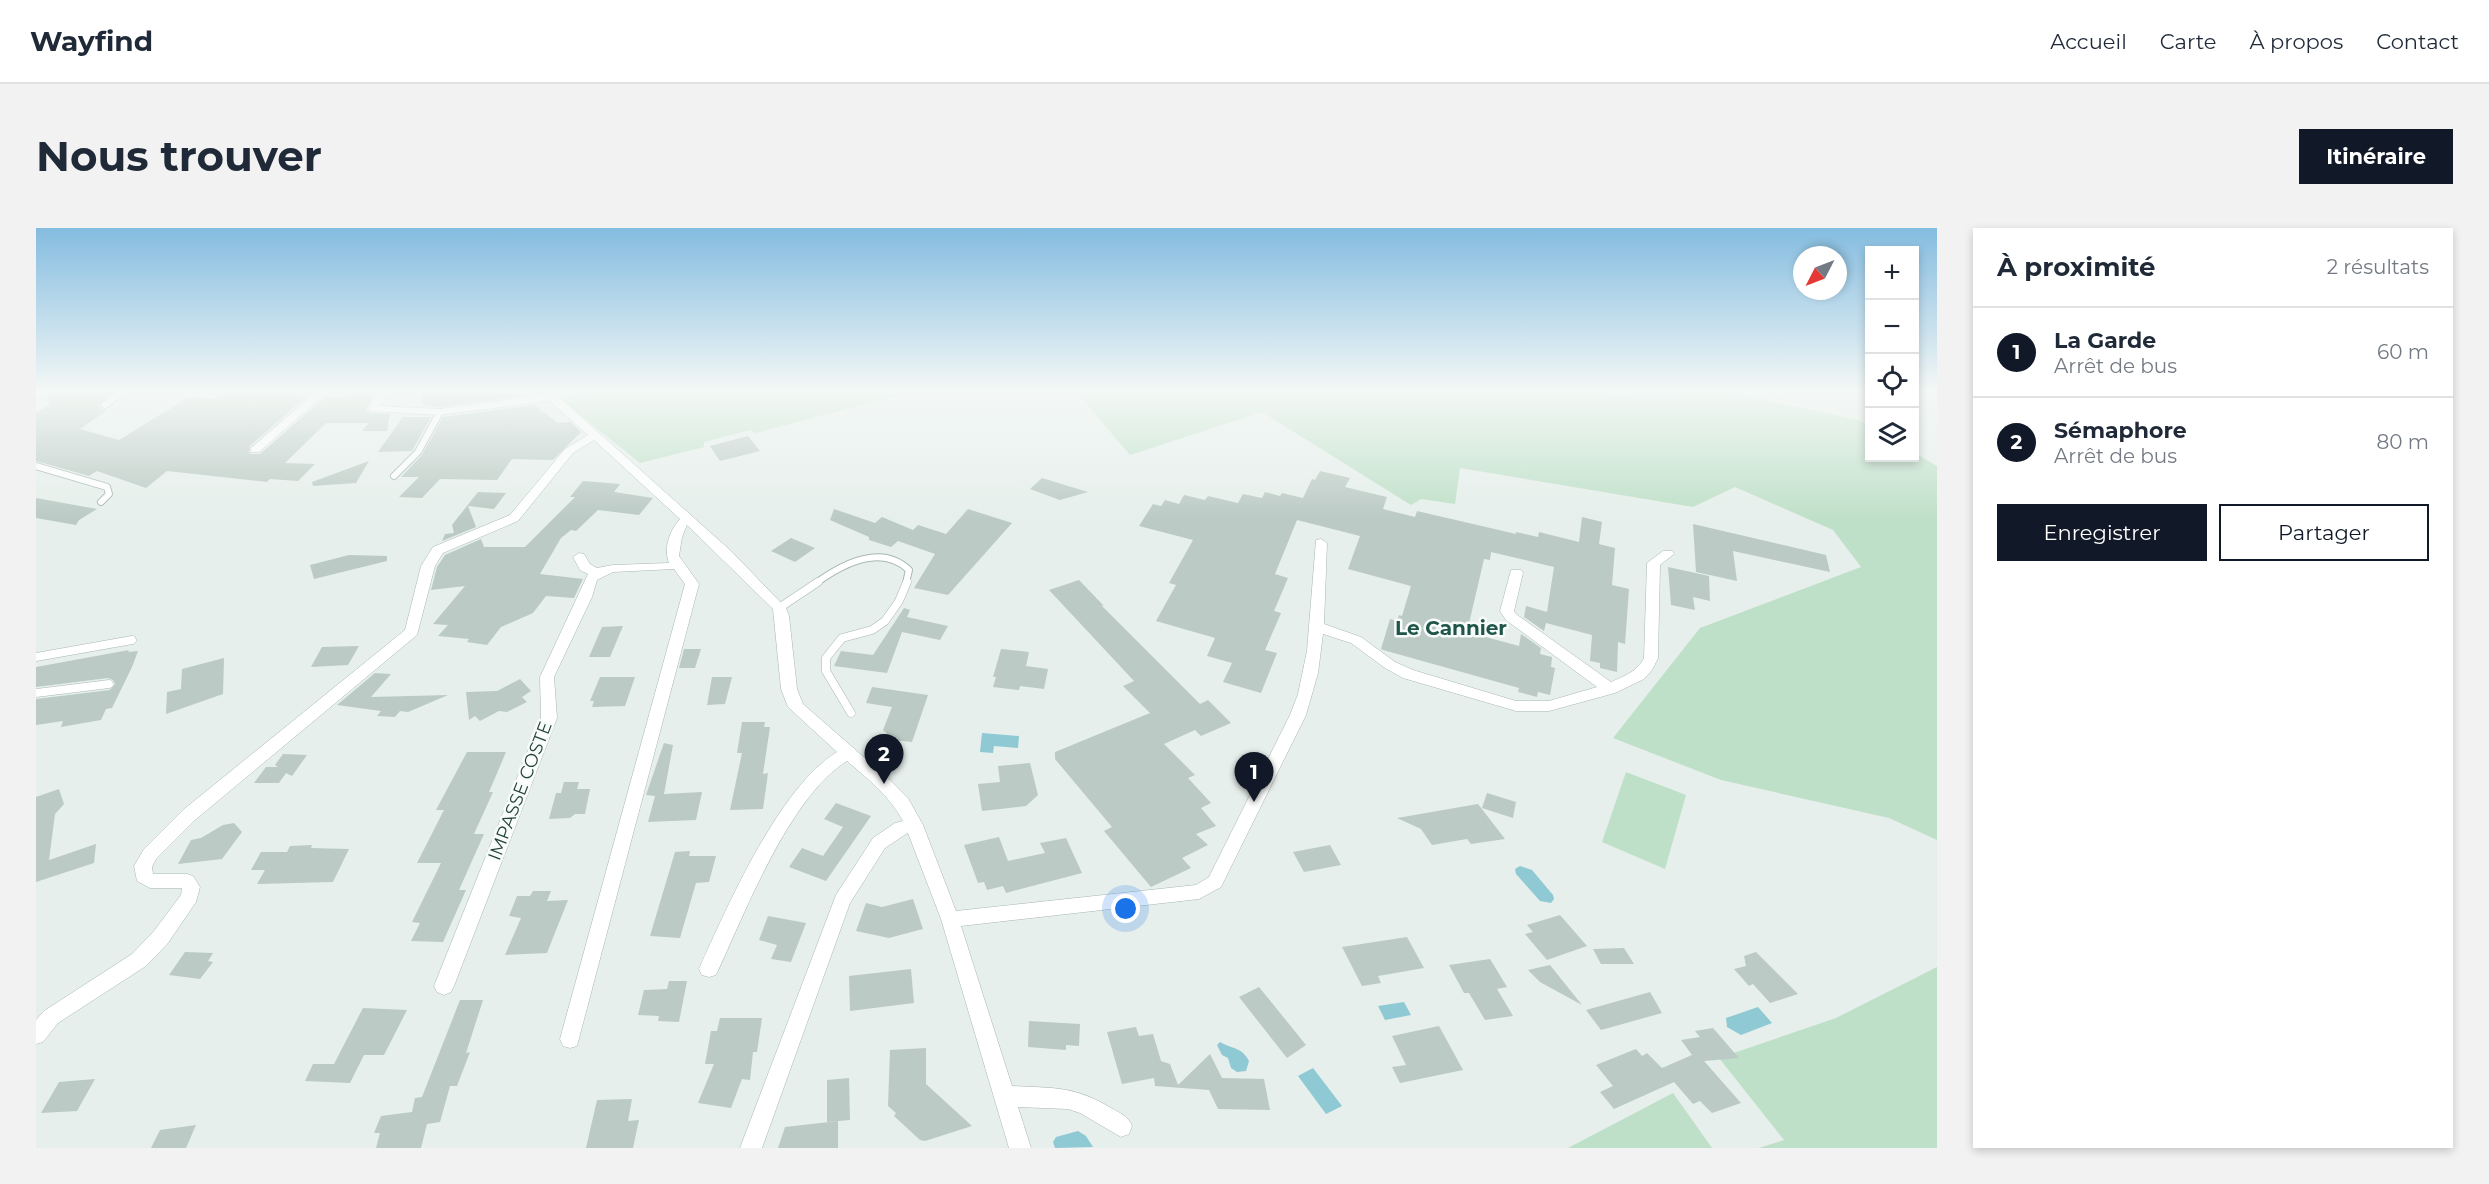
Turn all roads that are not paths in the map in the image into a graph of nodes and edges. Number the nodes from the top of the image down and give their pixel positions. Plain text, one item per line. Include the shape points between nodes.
1 (275, 433) edge
2 (428, 433) edge
3 (593, 433) edge
4 (595, 435) junction
5 (255, 450) dead end
6 (36, 466) edge
7 (394, 476) dead end
8 (101, 502) dead end
9 (686, 520) junction
10 (1321, 543) dead end
11 (1668, 554) dead end
12 (579, 557) dead end
13 (676, 565) junction
14 (596, 573) junction
15 (1516, 573) dead end
16 (779, 608) junction
17 (1317, 627) junction
18 (132, 640) dead end
19 (36, 657) edge
20 (109, 684) dead end
21 (1610, 689) junction
22 (36, 693) edge
23 (851, 713) dead end
24 (848, 753) junction
25 (914, 825) junction
26 (950, 919) junction
27 (709, 969) dead end
28 (444, 986) dead end
29 (36, 1035) edge
30 (570, 1039) dead end
31 (1003, 1096) junction
32 (1121, 1126) dead end
33 (751, 1148) edge
34 (1020, 1148) edge

1 - 5 street
2 - 7 lane via 418,452
3 - 4 street
4 - 9 street
4 - 29 street via 568,451 514,518 438,550 428,566 412,632 189,815 150,854 143,866 143,876 150,881 187,881 190,897 161,938 139,960 51,1017
6 - 8 lane via 107,487 109,494
9 - 13 street via 680,524 672,552
9 - 16 street
10 - 17 street
11 - 21 street via 1653,563 1651,658 1639,675
12 - 14 street via 585,567
13 - 14 street
13 - 30 street via 692,584
14 - 28 street, IMPASSE COSTE via 547,677 549,718
15 - 21 street via 1507,611 1510,617
16 - 23 lane via 822,578 859,560 895,561 909,570 904,593 883,623 843,637 825,658 826,671
16 - 24 street via 792,699
17 - 21 street via 1356,639 1408,674 1516,706 1549,706
17 - 26 street via 1308,690 1298,715 1215,882 1208,888
18 - 19 lane
20 - 22 lane
24 - 25 street via 902,803
24 - 27 street via 831,761 794,804 742,893
25 - 26 street
25 - 33 street via 901,828 879,843 842,900
26 - 31 street
31 - 32 street via 1068,1099 1085,1104
31 - 34 street

